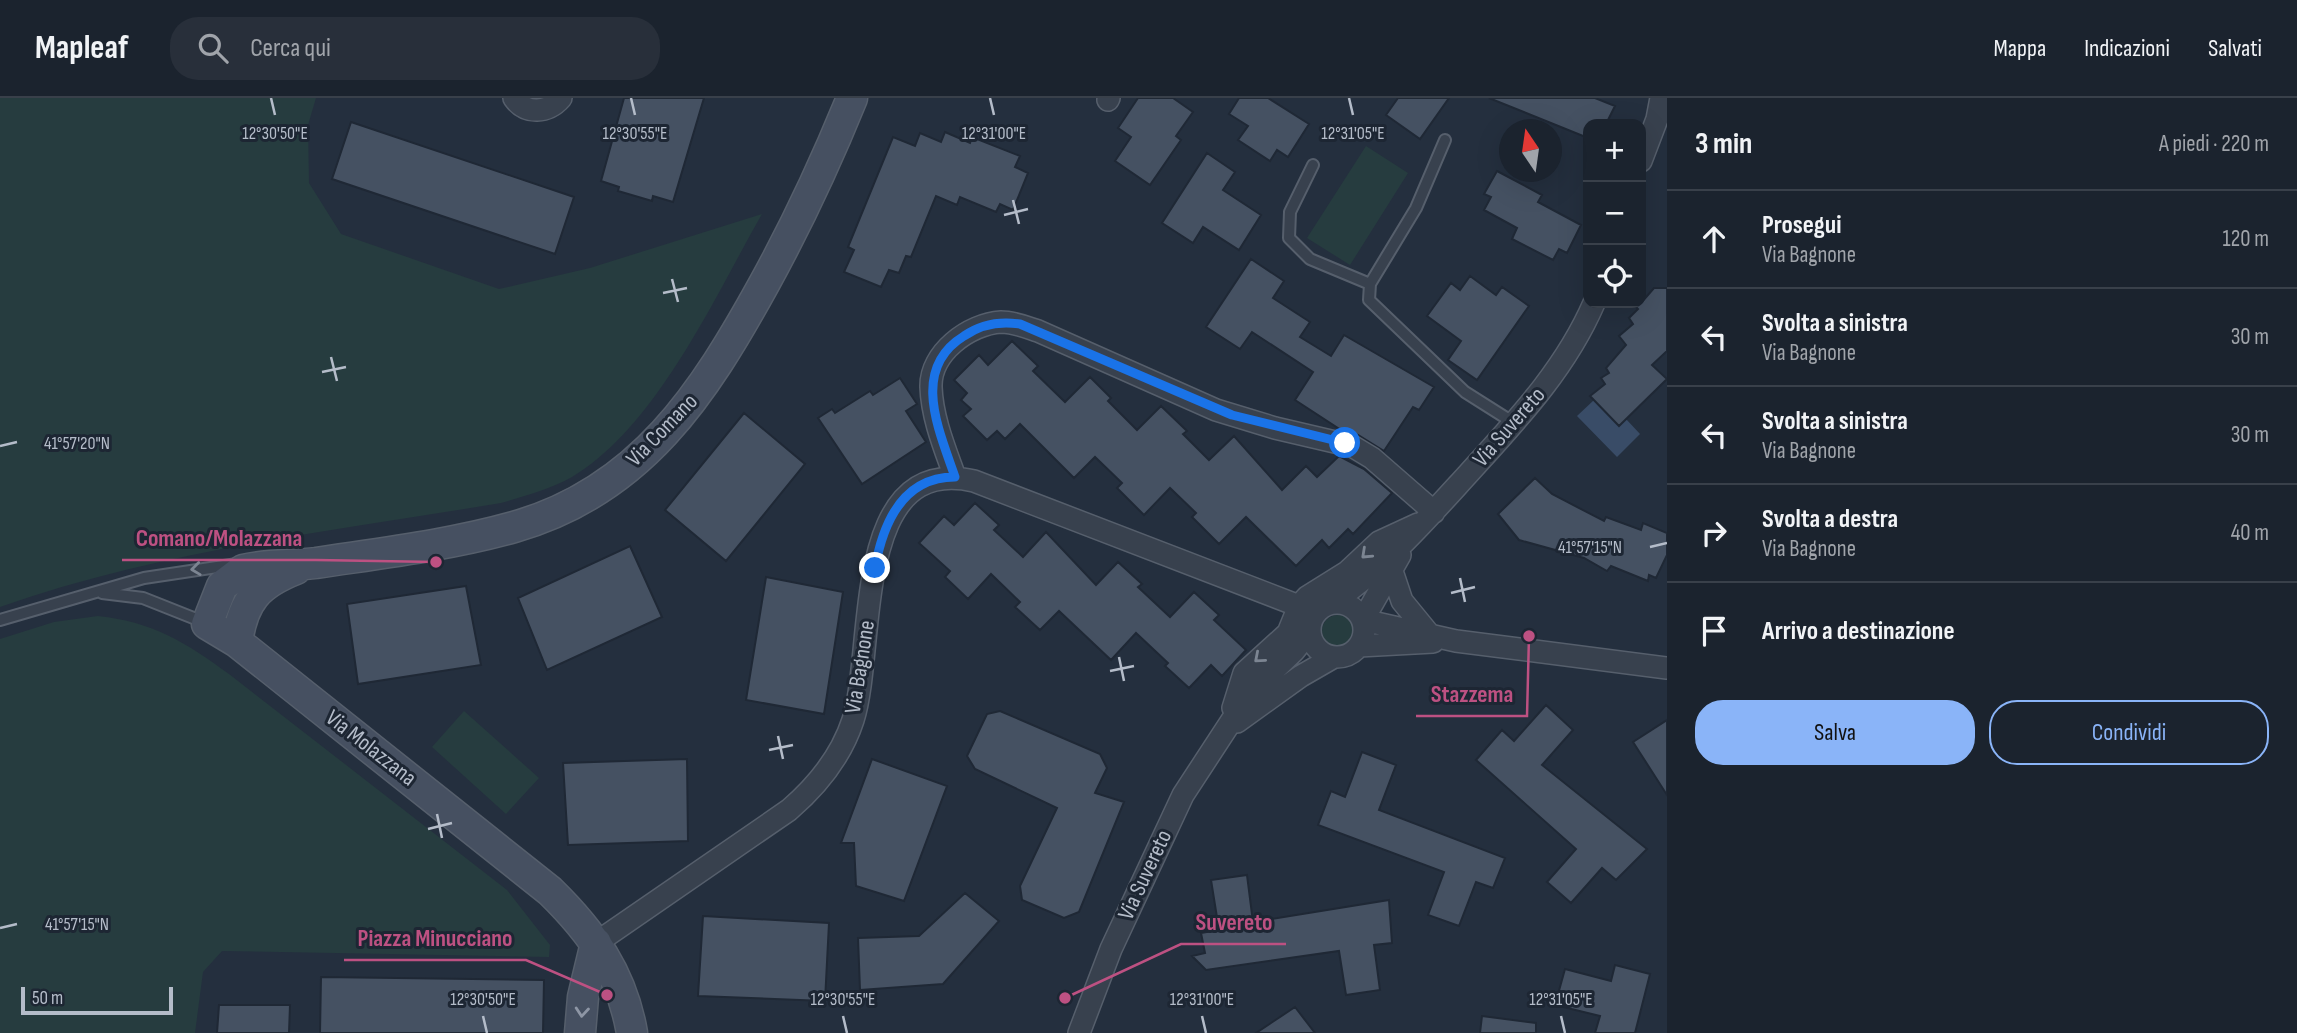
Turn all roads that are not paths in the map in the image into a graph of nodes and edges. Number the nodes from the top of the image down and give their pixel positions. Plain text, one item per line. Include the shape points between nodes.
1 (514, 98) edge
2 (561, 98) edge
3 (852, 98) edge
4 (1662, 107) edge
5 (1445, 141) dead end
6 (1646, 147) edge
7 (1313, 165) dead end
8 (1370, 284) junction
9 (1591, 308) edge
10 (1514, 424) junction
11 (955, 477) junction
12 (1429, 516) junction
13 (1408, 541) junction
14 (313, 563) junction
15 (1392, 571) junction
16 (89, 593) junction
17 (1332, 603) junction
18 (165, 605) joint
19 (1299, 606) junction
20 (0, 620) edge
21 (1363, 620) junction
22 (207, 624) junction
23 (1310, 631) junction
24 (1430, 634) junction
25 (1456, 641) junction
26 (237, 642) junction
27 (1359, 646) junction
28 (1334, 657) junction
29 (1667, 668) edge
30 (1229, 727) junction
31 (596, 943) junction
32 (580, 1033) edge
33 (632, 1033) edge
34 (1079, 1033) edge

1 - 2 street via 523,107 536,110 549,108
3 - 14 street, Via Comano via 778,258 710,377 688,408 634,462 572,505 528,523
4 - 6 street
5 - 8 lane via 1416,208
7 - 8 lane via 1290,212 1289,239 1310,259
8 - 10 lane via 1369,300 1389,320 1465,393
9 - 10 street, Via Suvereto via 1566,358
10 - 12 street, Via Suvereto
11 - 12 street via 933,404 935,368 963,336 992,323 1009,322 1224,413 1352,446 1372,458
11 - 19 street via 1025,499
11 - 31 street, Via Bagnone via 927,482 908,494 883,531 858,703 834,762 789,810
12 - 13 street, Via Suvereto
12 -> 19 street via 1379,542
13 - 15 street, Via Suvereto
13 - 17 street, Via Suvereto
14 -> 16 lane, Via Comano via 231,564 144,578
14 - 22 street, Via Comano via 262,566 235,573 222,586
14 - 26 street via 269,581 256,592 243,615
15 - 21 street, Via Suvereto
15 - 24 street via 1402,601
16 - 18 lane, Via Comano via 128,594
16 - 20 lane, Via Comano
17 - 21 street via 1351,607
17 - 23 street via 1314,615
18 - 22 lane, Via Molazzana
19 -> 30 street via 1288,633 1241,678
21 - 24 street
21 - 27 street
22 - 26 street, Via Molazzana
23 - 28 street via 1317,649
23 - 30 street, Via Suvereto via 1249,694
24 - 25 street
25 - 27 street
25 - 29 street
26 - 31 street, Via Molazzana via 516,862 567,907
27 - 28 street via 1353,653
28 - 30 street, Via Suvereto
30 - 34 street, Via Suvereto via 1196,773 1157,848
31 -> 32 street
31 - 33 street, Via Molazzana via 617,978

